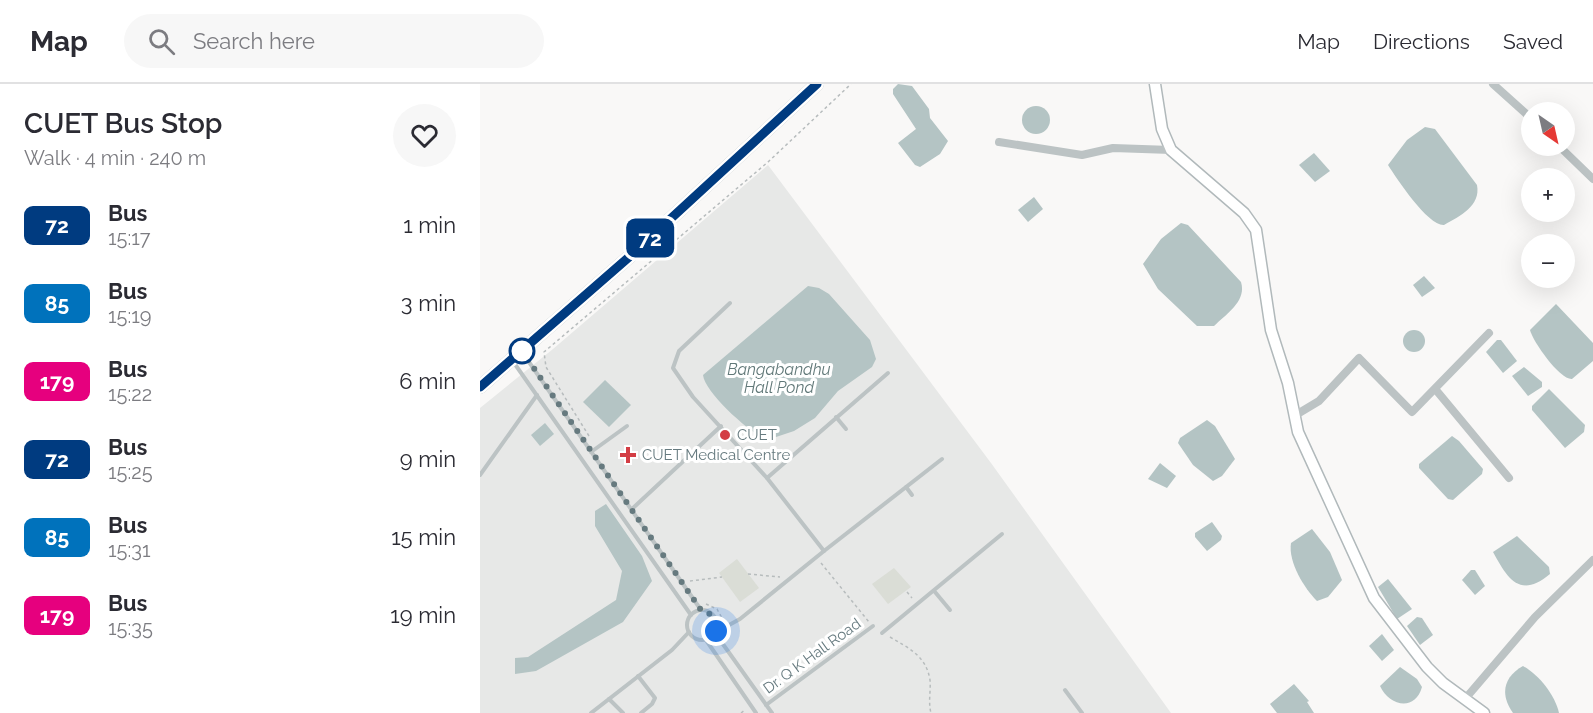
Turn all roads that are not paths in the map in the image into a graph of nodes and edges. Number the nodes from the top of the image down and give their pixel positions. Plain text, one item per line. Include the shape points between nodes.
1 (817, 84) edge
2 (1155, 84) edge
3 (1493, 84) edge
4 (1521, 109) edge
5 (999, 142) dead end
6 (1171, 150) junction
7 (1569, 156) edge
8 (1593, 179) edge
9 (730, 303) dead end
10 (1489, 333) dead end
11 (517, 355) junction
12 (888, 373) dead end
13 (480, 387) edge
14 (1436, 390) junction
15 (537, 395) junction
16 (1294, 416) junction
17 (836, 417) junction
18 (627, 426) dead end
19 (721, 426) junction
20 (846, 429) dead end
21 (591, 452) junction
22 (942, 459) dead end
23 (480, 475) edge
24 (767, 478) junction
25 (1509, 478) dead end
26 (906, 487) junction
27 (912, 495) dead end
28 (632, 509) junction
29 (1002, 534) dead end
30 (824, 551) junction
31 (1593, 560) edge
32 (935, 592) junction
33 (701, 610) junction
34 (950, 610) dead end
35 (691, 615) junction
36 (717, 626) junction
37 (873, 626) road end
38 (689, 632) junction
39 (715, 633) junction
40 (882, 633) road end
41 (706, 640) junction
42 (638, 676) junction
43 (1065, 690) dead end
44 (609, 699) junction
45 (1465, 699) junction
46 (766, 705) junction
47 (591, 713) edge
48 (623, 713) edge
49 (641, 713) edge
50 (756, 713) edge
51 (772, 713) edge
52 (1082, 713) edge
53 (1484, 713) edge

1 - 11 main road
2 - 6 main road via 1162,129
3 - 4 street
5 - 6 street via 1082,155 1113,148
6 - 16 main road via 1244,213 1256,230 1271,330
7 - 8 street
9 - 19 lane via 679,351 673,368 693,398
10 - 14 street
11 - 13 main road
11 - 15 lane
11 - 21 lane
12 - 17 lane
14 - 16 street via 1412,412 1359,358 1318,401
14 - 25 street
15 - 23 lane
15 - 35 lane
16 - 45 main road via 1306,452 1337,511 1374,598 1427,667
17 - 20 lane
17 - 24 lane
18 - 21 lane
19 - 24 lane
19 - 28 lane
21 - 28 lane
22 - 26 lane
24 - 30 lane
26 - 27 lane
26 - 30 lane
28 - 33 lane
29 - 32 lane, Dr. Q K Hall Road
30 - 36 lane via 740,619
31 - 45 street via 1535,617
32 - 34 lane
32 - 40 lane, Dr. Q K Hall Road
33 - 35 lane
33 - 36 lane via 711,613
35 - 38 lane via 687,623
36 - 39 lane
37 - 46 lane, Dr. Q K Hall Road
38 - 41 lane via 696,639
38 - 42 lane
39 - 41 lane
39 - 46 lane
41 - 50 lane
42 - 44 lane
42 - 49 lane via 655,698
43 - 52 lane
44 - 47 lane
44 - 48 lane
45 - 53 main road
46 - 51 lane

